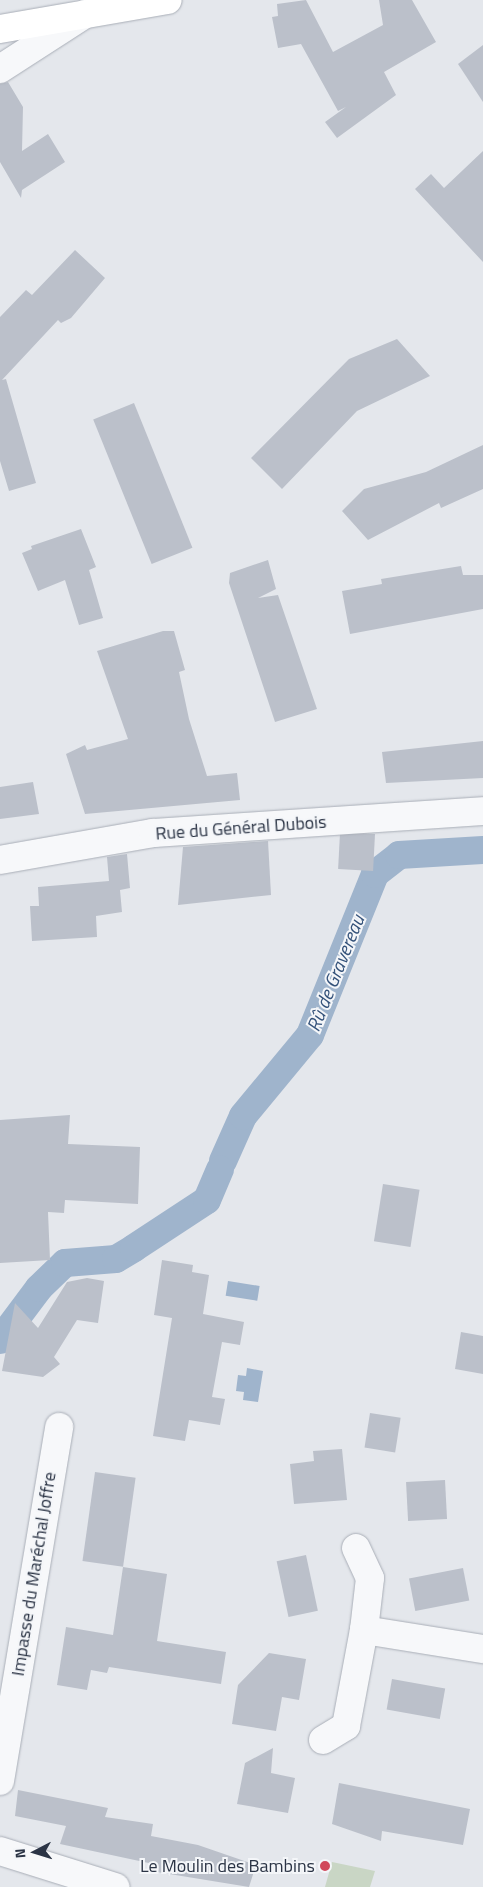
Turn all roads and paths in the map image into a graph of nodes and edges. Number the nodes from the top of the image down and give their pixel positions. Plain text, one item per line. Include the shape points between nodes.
1 (168, 0) edge
2 (81, 7) edge
3 (0, 29) edge
4 (0, 69) edge
5 (483, 811) edge
6 (0, 860) edge
7 (59, 1428) dead end
8 (356, 1548) dead end
9 (364, 1630) junction
10 (483, 1649) edge
11 (324, 1740) dead end
12 (0, 1781) edge
13 (0, 1851) edge
14 (115, 1887) edge

1 - 2 main road
2 - 3 main road
2 - 4 street
5 - 6 street, Rue du Général Dubois via 153,833
7 - 12 street, Impasse du Maréchal Joffre
8 - 9 street via 370,1578
9 - 10 street
9 - 11 street via 346,1726
13 - 14 street

